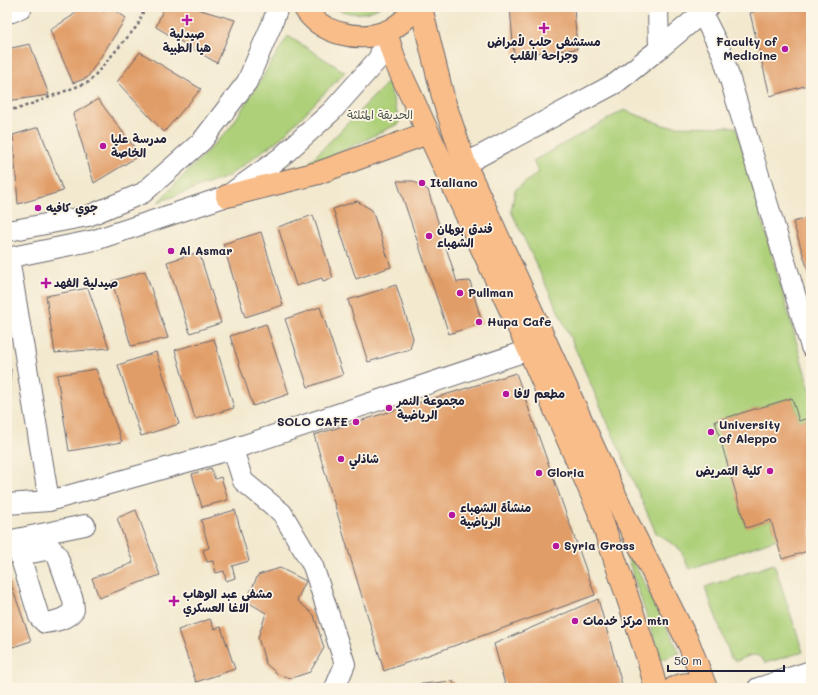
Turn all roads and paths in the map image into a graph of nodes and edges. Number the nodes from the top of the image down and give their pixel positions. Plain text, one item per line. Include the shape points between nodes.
1 (22, 7) edge
2 (145, 7) edge
3 (278, 7) edge
4 (304, 7) edge
5 (416, 7) edge
6 (421, 7) edge
7 (658, 7) edge
8 (706, 10) edge
9 (7, 13) edge
10 (386, 32) junction
11 (659, 49) junction
12 (7, 109) edge
13 (428, 133) junction
14 (465, 164) junction
15 (226, 196) junction
16 (7, 230) edge
17 (8, 258) edge
18 (811, 347) edge
19 (528, 350) junction
20 (233, 449) junction
21 (44, 502) junction
22 (7, 504) edge
23 (7, 513) edge
24 (85, 525) dead end
25 (14, 545) edge
26 (809, 565) dead end
27 (811, 572) edge
28 (811, 671) edge
29 (335, 688) edge
30 (656, 688) edge
31 (674, 688) edge
32 (701, 688) edge
33 (706, 688) edge
34 (758, 688) edge

1 - 9 street
2 - 12 path via 138,25 89,82 18,109
3 - 16 street via 247,82 202,141 143,193 88,216
4 - 10 main road via 323,26 343,34 365,36
5 - 10 main road via 406,20
6 - 14 main road via 444,101
7 - 11 street
8 - 11 street
8 - 18 street via 722,53
10 - 13 main road via 395,61
10 - 15 street via 379,58 332,111 280,158
11 - 14 street via 616,83
13 - 15 main road via 318,173
13 - 19 main road
14 - 33 main road via 626,519 689,644
15 - 17 street via 95,240
17 - 21 street
19 - 20 street
19 - 30 main road via 598,509
20 - 21 street
20 - 29 street via 243,481 282,513 313,566 345,664
21 - 22 street
21 - 23 street
24 - 25 street
26 - 27 path
28 - 34 street
31 - 32 main road via 690,684

